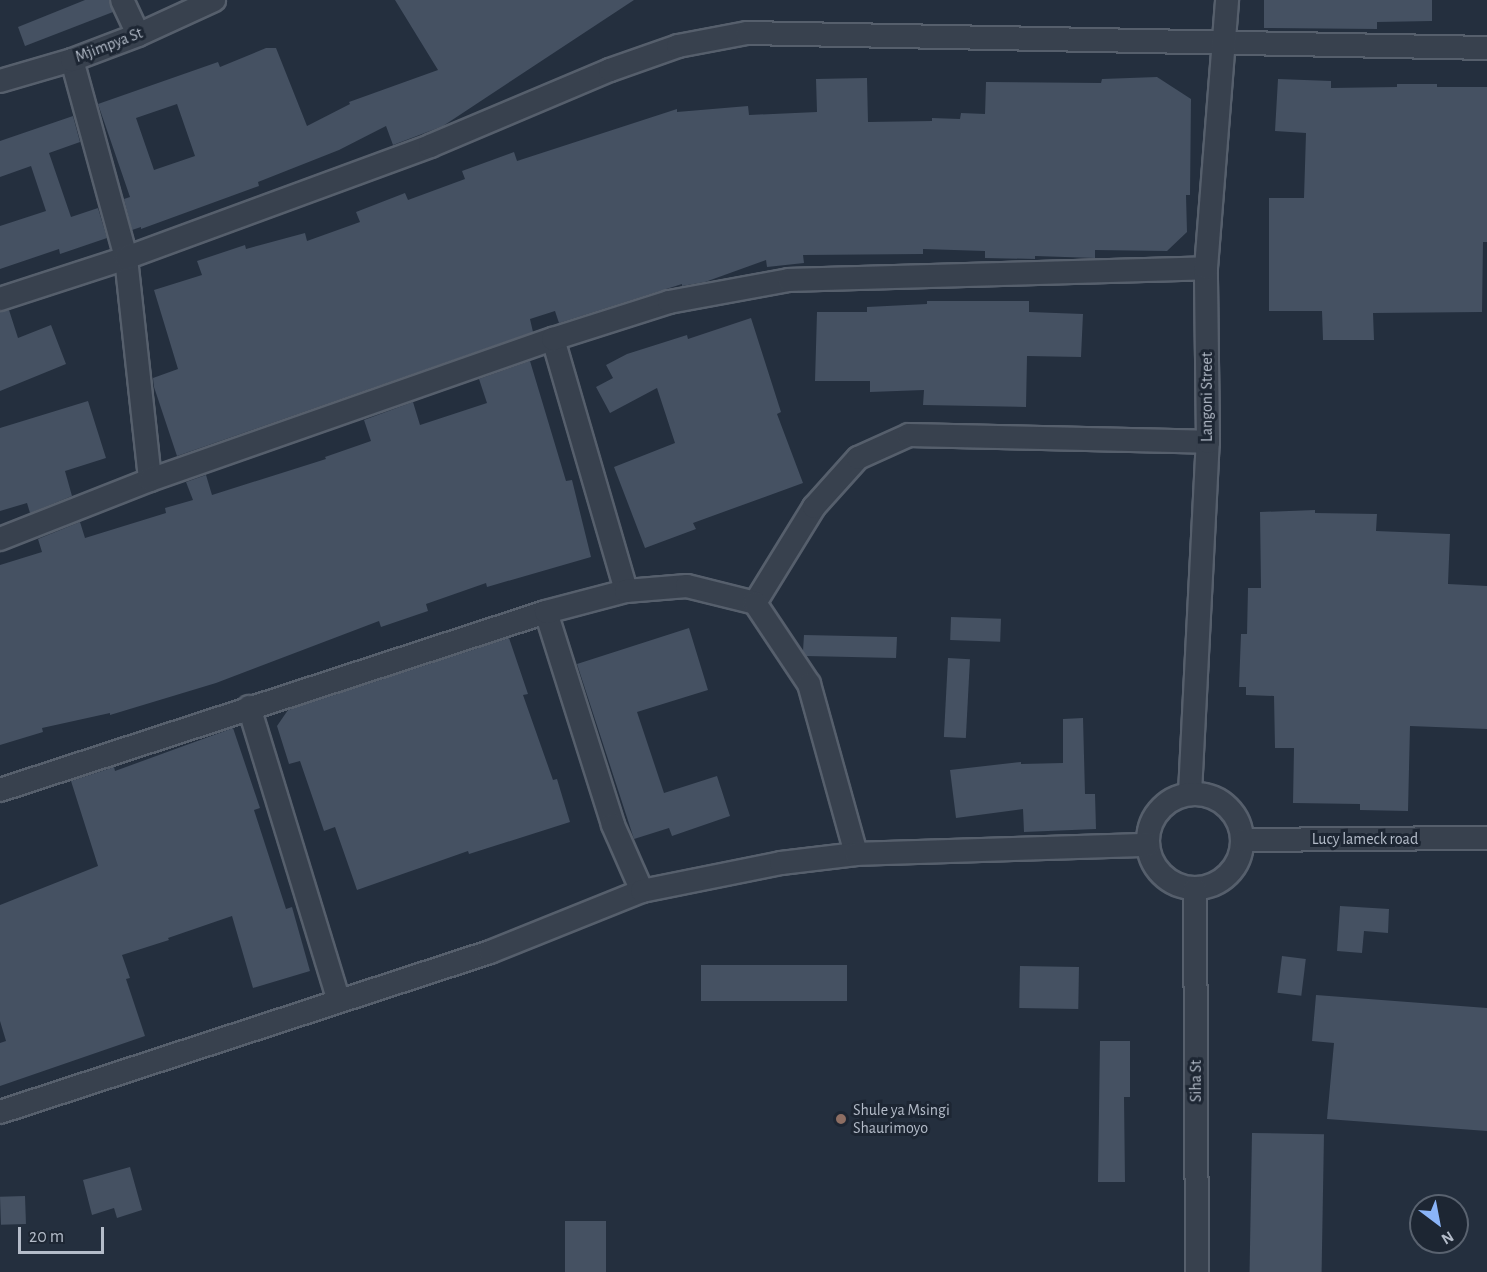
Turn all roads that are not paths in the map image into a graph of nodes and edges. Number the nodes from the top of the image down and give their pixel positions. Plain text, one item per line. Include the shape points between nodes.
1 (122, 0) edge
2 (214, 0) edge
3 (1227, 0) edge
4 (138, 35) junction
5 (1225, 43) junction
6 (1487, 48) edge
7 (72, 60) junction
8 (0, 81) edge
9 (126, 258) junction
10 (1206, 268) junction
11 (0, 299) edge
12 (553, 339) junction
13 (1208, 442) junction
14 (150, 480) junction
15 (0, 539) edge
16 (626, 591) junction
17 (755, 603) junction
18 (546, 612) junction
19 (249, 707) junction
20 (0, 790) edge
21 (1190, 793) junction
22 (1487, 838) edge
23 (1244, 840) junction
24 (1147, 845) junction
25 (856, 854) junction
26 (1195, 889) junction
27 (642, 891) junction
28 (339, 1001) junction
29 (0, 1112) edge
30 (1197, 1272) edge

1 - 4 street
2 - 4 street, Mjimpya St
3 - 5 street, Langoni Street
4 - 7 street, Mjimpya St
5 - 6 street
5 - 9 street via 747,33 678,46 610,70 430,146
5 - 10 street, Langoni Street
7 - 8 street, Mjimpya St
7 - 9 street
9 - 11 street
9 - 14 street
10 - 12 street via 789,280 669,302
10 - 13 street, Langoni Street
12 - 14 street
12 - 16 street
13 - 17 street via 909,435 858,458 814,507
13 - 21 street, Langoni Street
14 - 15 street
16 - 17 street via 687,586
16 - 18 street
17 - 25 street via 809,684
18 - 19 street
18 - 27 street via 613,825
19 - 20 street
19 - 28 street
21 - 23 street via 1220,800 1237,817
21 - 24 street via 1171,799 1153,819
22 - 23 street, Lucy lameck road
23 - 26 street via 1238,864 1220,883
24 - 25 street
24 - 26 street via 1155,867 1171,883
25 - 27 street via 781,863
26 - 30 street, Siha St
27 - 28 street via 490,952
28 - 29 street

